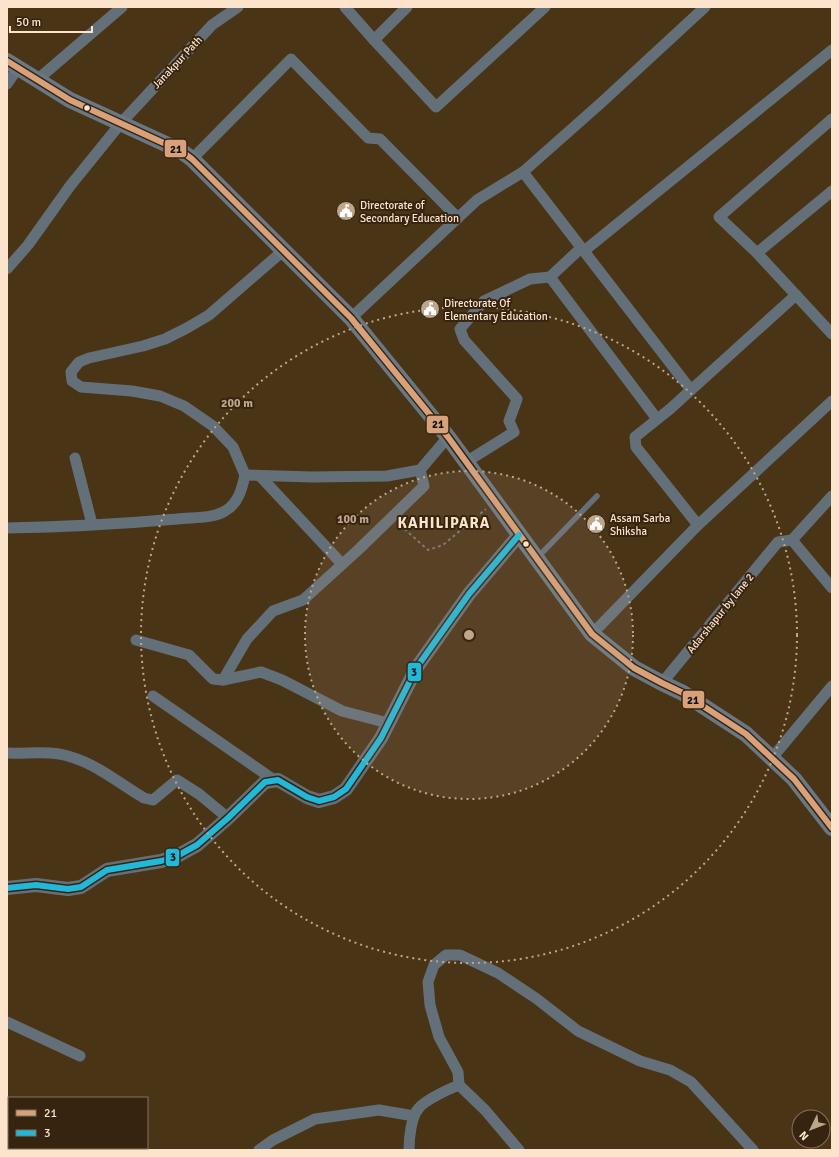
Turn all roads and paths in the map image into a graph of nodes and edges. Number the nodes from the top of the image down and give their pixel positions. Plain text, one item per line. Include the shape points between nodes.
1 (122, 7) edge
2 (238, 7) edge
3 (345, 7) edge
4 (407, 7) edge
5 (545, 7) edge
6 (705, 7) edge
7 (374, 40) junction
8 (832, 50) edge
9 (12, 65) edge
10 (37, 80) junction
11 (7, 84) edge
12 (832, 119) edge
13 (121, 123) junction
14 (192, 159) junction
15 (523, 172) junction
16 (832, 191) edge
17 (458, 218) junction
18 (582, 249) junction
19 (284, 250) junction
20 (757, 253) junction
21 (7, 269) edge
22 (550, 277) junction
23 (796, 294) junction
24 (351, 318) junction
25 (832, 334) edge
26 (691, 390) junction
27 (832, 401) edge
28 (657, 419) junction
29 (448, 437) junction
30 (75, 458) dead end
31 (466, 462) junction
32 (420, 470) junction
33 (245, 475) junction
34 (260, 476) junction
35 (597, 496) dead end
36 (832, 496) edge
37 (489, 507) dead end
38 (391, 517) junction
39 (92, 524) junction
40 (698, 525) junction
41 (7, 528) edge
42 (519, 535) junction
43 (792, 540) junction
44 (537, 558) junction
45 (342, 564) junction
46 (832, 588) edge
47 (592, 634) junction
48 (136, 640) dead end
49 (223, 680) junction
50 (662, 684) junction
51 (832, 686) edge
52 (153, 696) dead end
53 (388, 723) junction
54 (7, 753) edge
55 (772, 758) junction
56 (274, 780) junction
57 (228, 818) junction
58 (832, 828) edge
59 (7, 888) edge
60 (7, 1022) edge
61 (80, 1056) dead end
62 (459, 1085) junction
63 (414, 1116) junction
64 (259, 1150) edge
65 (409, 1150) edge
66 (519, 1150) edge
67 (753, 1150) edge

1 - 10 street
2 - 13 street, Janakpur Path via 212,25
3 - 7 street
4 - 7 street
5 - 7 street via 436,107
6 - 15 street
8 - 18 street
9 - 10 main road
9 - 11 street
10 - 13 main road via 70,100
12 - 20 street via 719,217
13 - 14 main road via 181,151
13 - 21 street, Janakpur Path via 70,186 28,246
14 - 17 street via 291,59 368,138 380,139
14 - 19 main road
15 - 17 street via 477,200
15 - 18 street
16 - 20 street
17 - 24 street
18 - 22 street
18 - 26 street
19 - 24 main road
19 - 33 street via 209,315 187,328 143,346 89,358 79,362 71,372 72,381 81,387 160,396 184,406 213,426 233,447
20 - 23 street
22 - 28 street
22 - 31 street via 530,279 484,301 460,329 464,340 516,399 509,421 514,432
23 - 25 street
23 - 26 street
24 - 29 main road
26 - 28 street
27 - 40 street
28 - 40 street via 635,437 636,447
29 - 31 main road
29 - 32 street
30 - 39 street
31 - 42 main road
32 - 34 street via 387,476
32 - 38 street via 424,486
33 - 34 street
33 - 39 street via 238,498 227,511 218,515
34 - 45 street
35 - 44 lane
36 - 43 street
37 - 38 path via 443,545 428,550
38 - 45 street
39 - 41 street
40 - 47 street
42 - 44 main road
42 - 53 street via 469,594 417,667
43 - 46 street
43 - 50 street, Adarshapur by lane 2 via 778,542
44 - 47 main road
45 - 49 street via 303,600 273,611 247,639
47 - 50 main road via 634,668
48 - 49 street via 189,655 212,679
49 - 53 street via 261,672 342,711
50 - 55 main road via 683,693 746,734
51 - 55 street
52 - 56 street
53 - 56 street via 381,738 346,788 334,797 319,801
54 - 57 street via 49,752 71,756 94,766 144,798 153,800 177,780
55 - 58 main road via 794,778
56 - 57 street via 265,782
57 - 59 street via 197,845 177,856 107,870 81,887 68,889 36,885
60 - 61 street
62 - 63 street via 419,1107
62 - 66 street via 485,1110
62 - 67 street via 458,1072 439,1037 430,1005 428,982 434,965 446,955 460,955 498,973 578,1031 640,1061 670,1070 691,1082
63 - 64 street via 379,1110 315,1119
63 - 65 street

